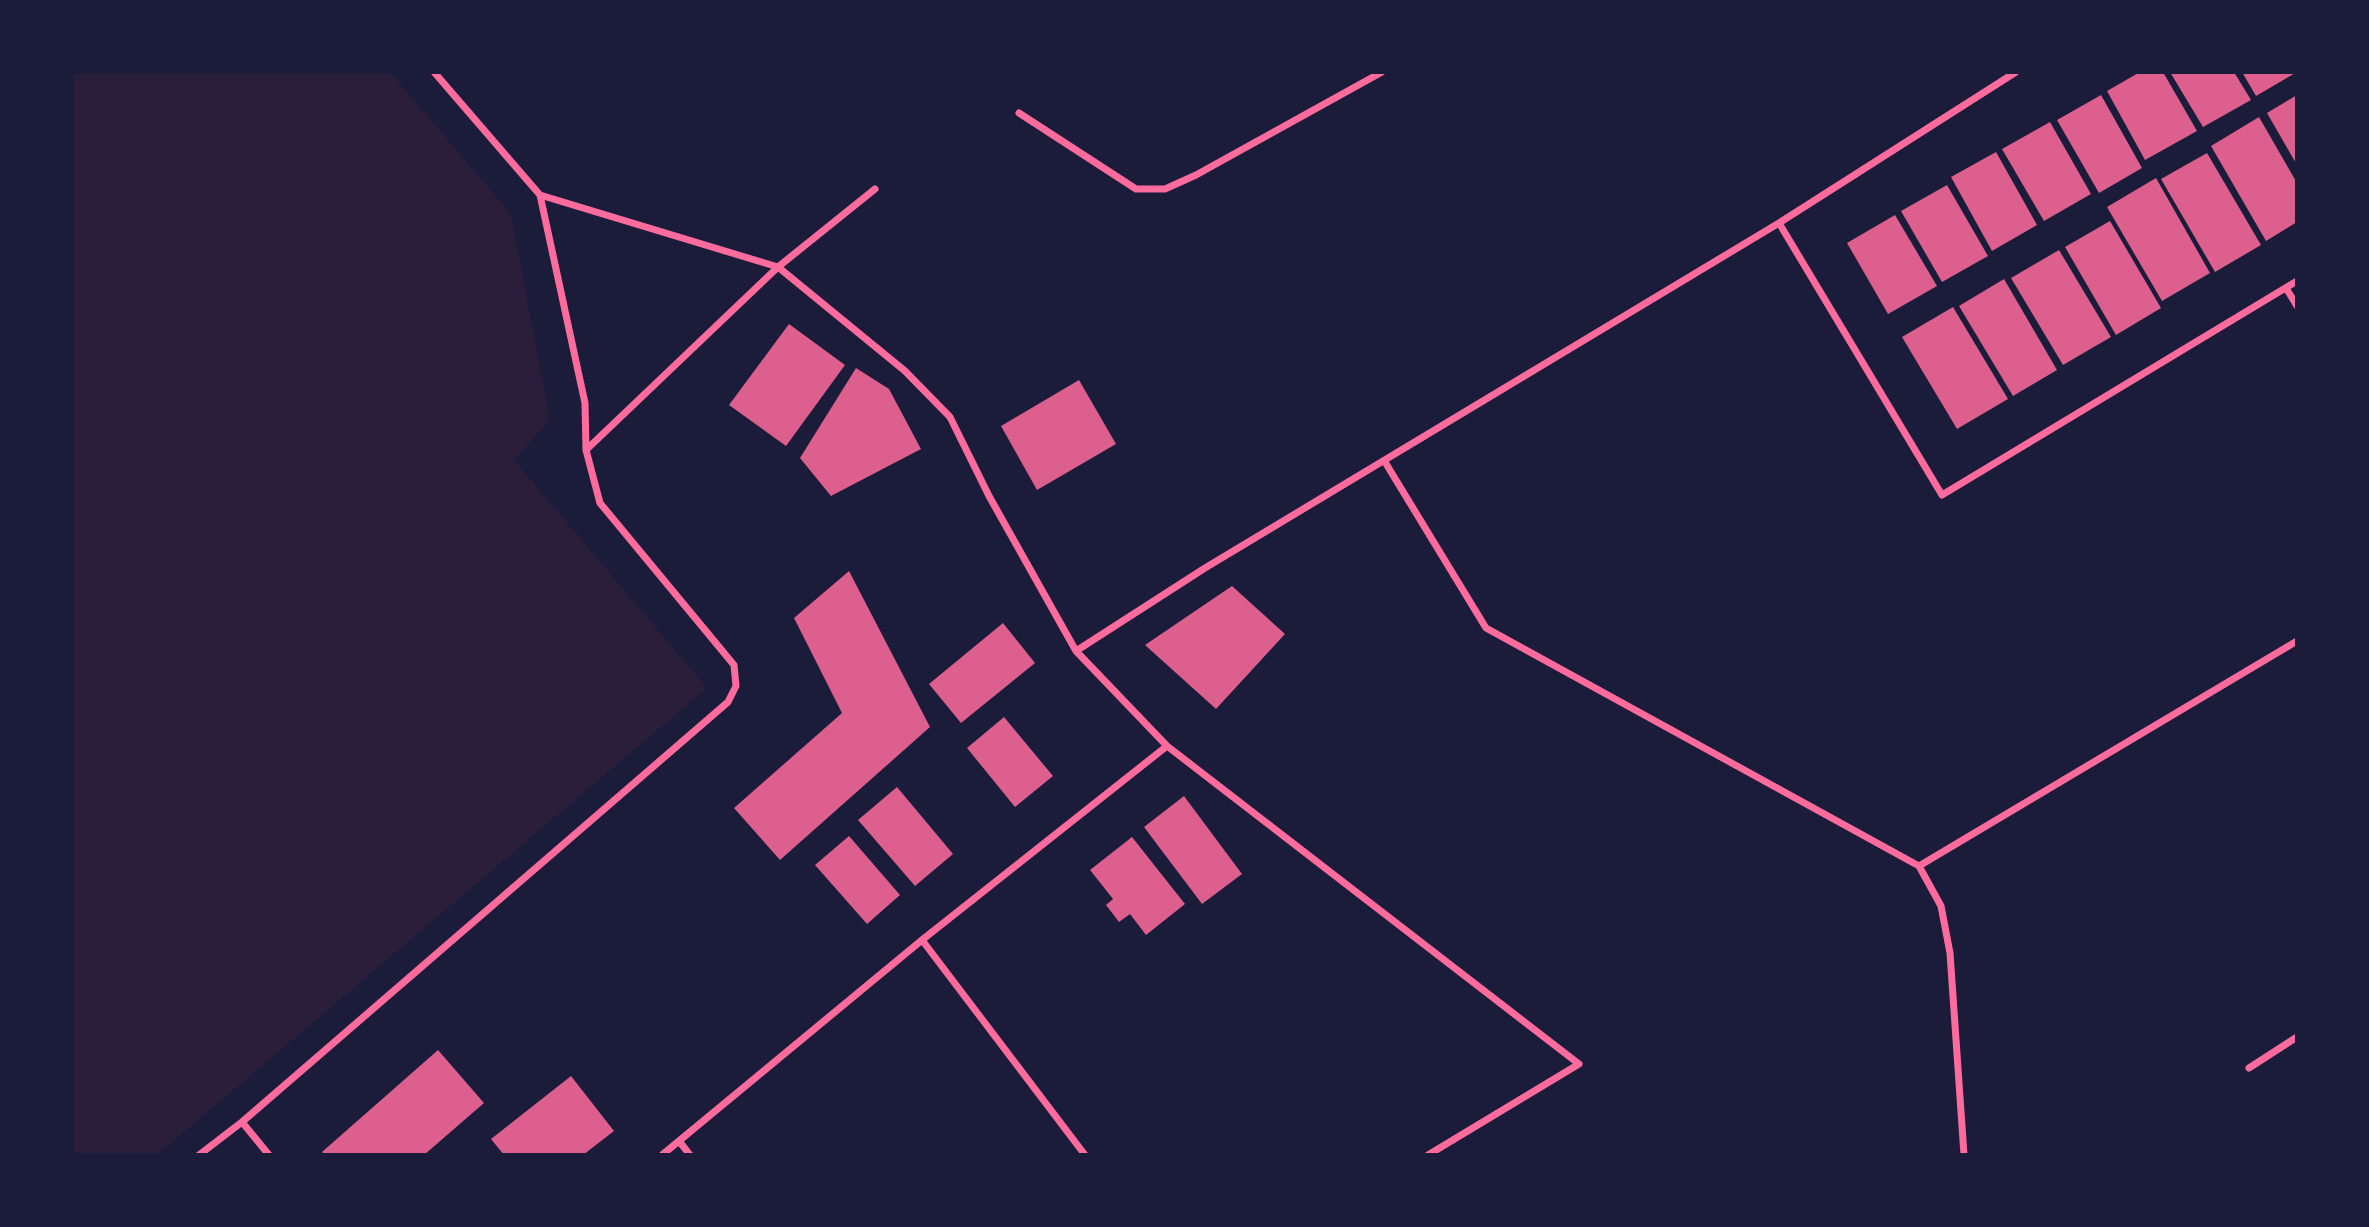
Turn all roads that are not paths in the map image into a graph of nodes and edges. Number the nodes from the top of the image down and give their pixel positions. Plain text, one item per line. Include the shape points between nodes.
1 (434, 72) edge
2 (1382, 72) edge
3 (2016, 72) edge
4 (1019, 113) dead end
5 (875, 189) dead end
6 (540, 195) junction
7 (1779, 223) junction
8 (778, 267) junction
9 (2297, 281) edge
10 (2286, 288) junction
11 (2297, 306) edge
12 (586, 450) junction
13 (1385, 461) junction
14 (2297, 640) edge
15 (1076, 652) junction
16 (1167, 746) junction
17 (1919, 866) junction
18 (922, 940) junction
19 (2297, 1037) edge
20 (2249, 1068) dead end
21 (242, 1122) junction
22 (679, 1141) junction
23 (199, 1155) edge
24 (269, 1155) edge
25 (663, 1155) edge
26 (691, 1155) edge
27 (1085, 1155) edge
28 (1428, 1155) edge
29 (1964, 1155) edge

1 - 6 street
2 - 4 street via 1165,189 1136,189
3 - 7 street
5 - 8 street
6 - 8 street
6 - 12 street via 585,403
7 - 10 street via 1942,495
7 - 13 street
8 - 12 street
8 - 15 street via 905,371 950,416
9 - 10 street
10 - 11 street
12 - 21 street via 600,503 734,665 736,686 728,702
13 - 15 street via 1205,568
13 - 17 street via 1486,628
14 - 17 street
15 - 16 street
16 - 18 street
16 - 28 street via 1579,1064
17 - 29 street via 1941,906 1950,953
18 - 22 street
18 - 27 street
19 - 20 street
21 - 23 street
21 - 24 street
22 - 25 street
22 - 26 street

